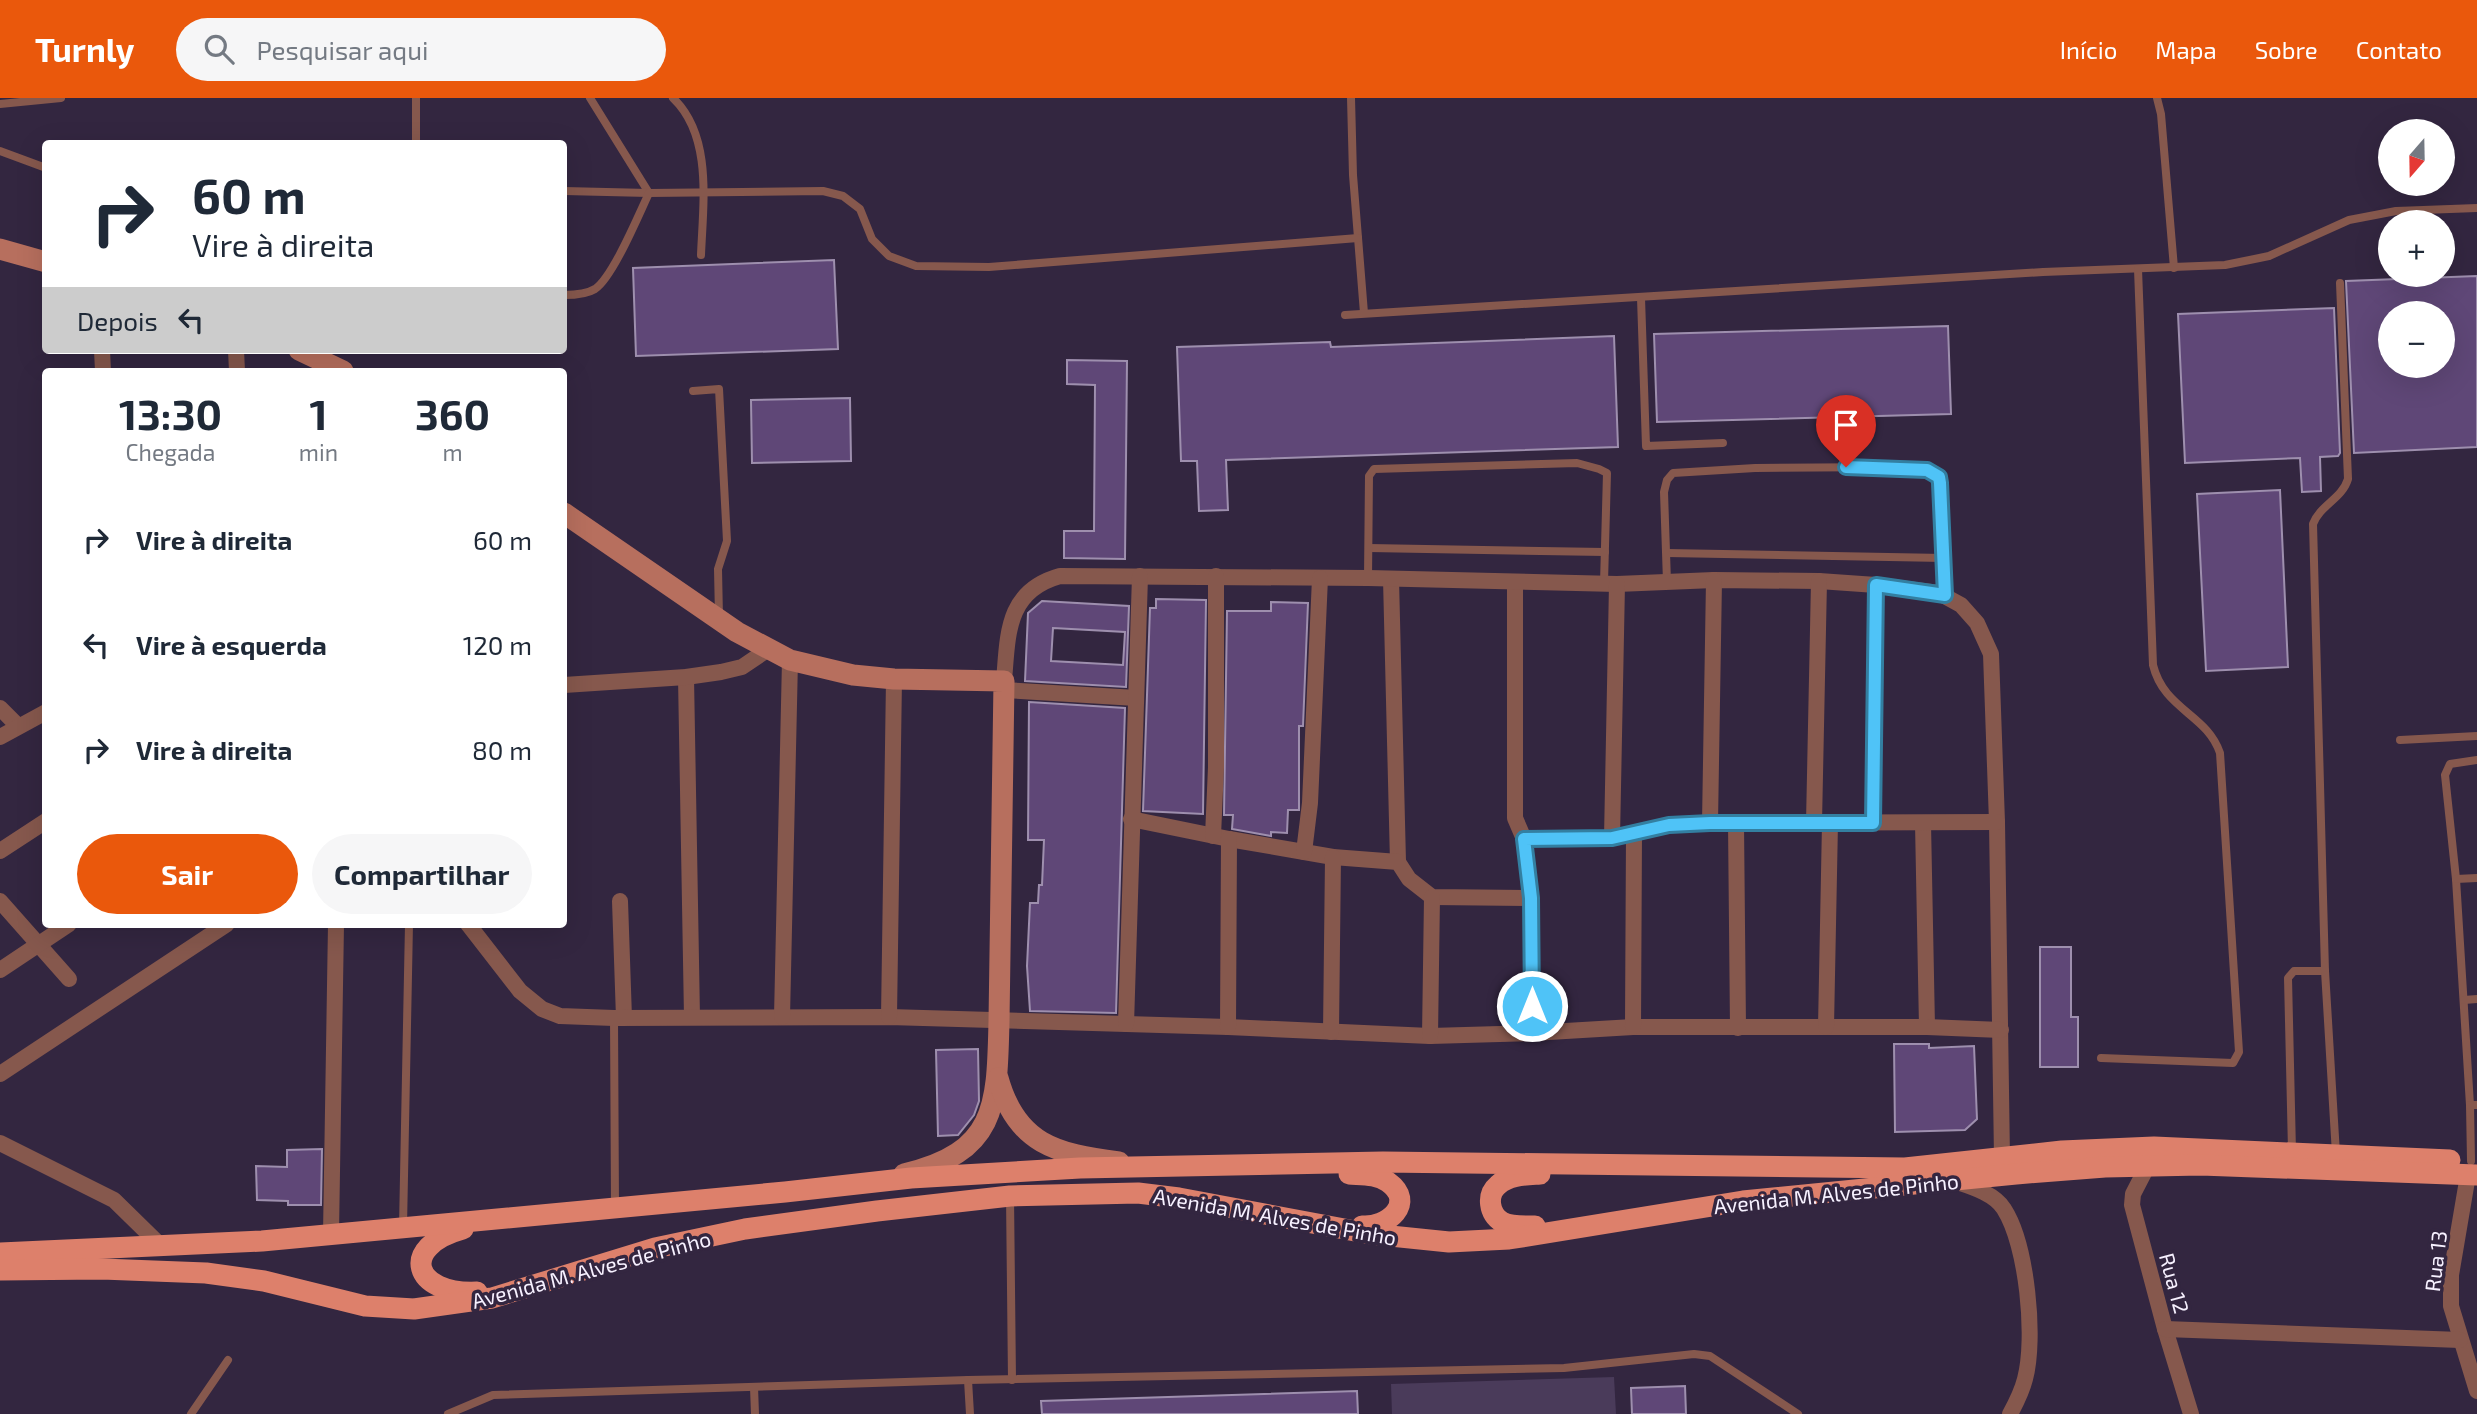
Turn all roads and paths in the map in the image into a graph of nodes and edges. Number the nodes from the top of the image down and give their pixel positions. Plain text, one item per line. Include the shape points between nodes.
1 (61, 98) edge
2 (409, 98) edge
3 (590, 98) edge
4 (673, 98) edge
5 (1351, 98) edge
6 (2157, 98) edge
7 (416, 103) edge
8 (0, 104) edge
9 (416, 140) edge
10 (0, 151) edge
11 (42, 167) edge
12 (567, 191) edge
13 (649, 193) junction
14 (704, 193) junction
15 (2477, 208) edge
16 (1358, 238) junction
17 (0, 249) edge
18 (701, 255) dead end
19 (42, 261) edge
20 (2174, 268) junction
21 (2138, 269) junction
22 (2340, 283) dead end
23 (567, 295) edge
24 (1641, 298) junction
25 (1364, 313) junction
26 (1345, 315) dead end
27 (307, 354) edge
28 (337, 368) edge
29 (693, 391) dead end
30 (1723, 443) dead end
31 (567, 515) edge
32 (1369, 548) junction
33 (1605, 552) junction
34 (1667, 553) junction
35 (1944, 558) junction
36 (1140, 576) junction
37 (1216, 576) junction
38 (1320, 578) junction
39 (1368, 578) junction
40 (1391, 579) junction
41 (1714, 580) junction
42 (1819, 581) junction
43 (1515, 582) junction
44 (1667, 582) junction
45 (1610, 583) junction
46 (1876, 585) junction
47 (1945, 595) junction
48 (720, 620) junction
49 (767, 650) junction
50 (790, 660) junction
51 (686, 677) junction
52 (894, 679) junction
53 (567, 685) edge
54 (1004, 685) junction
55 (1136, 698) junction
56 (0, 708) edge
57 (42, 714) edge
58 (18, 726) junction
59 (0, 737) edge
60 (2477, 737) edge
61 (2400, 740) dead end
62 (2477, 760) edge
63 (1131, 818) junction
64 (1997, 822) junction
65 (1710, 823) junction
66 (1737, 823) junction
67 (1822, 823) junction
68 (1873, 823) junction
69 (1923, 823) junction
70 (42, 824) edge
71 (1634, 834) junction
72 (1221, 838) junction
73 (1612, 838) junction
74 (1524, 839) junction
75 (0, 852) edge
76 (1304, 852) junction
77 (1333, 857) junction
78 (1398, 862) junction
79 (2477, 878) edge
80 (2456, 879) junction
81 (1432, 897) junction
82 (1531, 898) junction
83 (0, 901) edge
84 (620, 901) dead end
85 (63, 928) edge
86 (221, 928) edge
87 (336, 928) edge
88 (409, 928) edge
89 (471, 928) edge
90 (39, 945) junction
91 (0, 970) edge
92 (2325, 971) junction
93 (69, 979) dead end
94 (2477, 999) edge
95 (2463, 1000) junction
96 (692, 1017) junction
97 (782, 1017) junction
98 (889, 1017) junction
99 (619, 1018) junction
100 (999, 1021) junction
101 (1126, 1024) junction
102 (1228, 1027) junction
103 (1633, 1027) junction
104 (1826, 1027) junction
105 (1927, 1027) junction
106 (1738, 1028) junction
107 (2001, 1030) junction
108 (1331, 1032) junction
109 (1532, 1033) junction
110 (1430, 1036) junction
111 (2101, 1058) dead end
112 (0, 1074) edge
113 (998, 1076) junction
114 (2473, 1105) edge
115 (0, 1143) edge
116 (2292, 1154) junction
117 (2336, 1155) junction
118 (2002, 1158) junction
119 (2148, 1165) junction
120 (1244, 1166) junction
121 (1654, 1166) junction
122 (1160, 1167) junction
123 (2473, 1168) edge
124 (1951, 1180) junction
125 (863, 1182) junction
126 (1010, 1196) junction
127 (615, 1207) junction
128 (1245, 1210) junction
129 (1650, 1215) junction
130 (527, 1216) junction
131 (403, 1227) junction
132 (331, 1234) junction
133 (162, 1247) junction
134 (0, 1253) edge
135 (0, 1270) edge
136 (538, 1284) junction
137 (2165, 1329) junction
138 (2460, 1340) junction
139 (228, 1360) dead end
140 (968, 1380) junction
141 (1012, 1380) junction
142 (754, 1387) junction
143 (2477, 1391) edge
144 (191, 1414) edge
145 (448, 1414) edge
146 (755, 1414) edge
147 (970, 1414) edge
148 (1798, 1414) edge
149 (2010, 1414) edge
150 (2191, 1414) edge

1 - 8 lane
2 - 7 lane
3 - 13 lane
4 - 14 lane via 691,121
5 - 16 lane
6 - 20 lane
7 - 9 lane
10 - 11 lane
12 - 13 lane
13 - 14 lane
13 - 23 lane via 595,289
14 - 16 lane via 823,191 843,196 860,209 872,239 889,256 916,266 989,267
14 - 18 lane
15 - 20 lane via 2396,211 2349,220 2269,256
16 - 25 lane
17 - 19 street
20 - 21 lane
21 - 24 lane
21 - 111 lane via 2153,665 2163,691 2212,734 2220,753 2239,1052 2233,1063
22 - 92 lane via 2348,479 2344,490 2318,513 2313,524
24 - 25 lane
24 - 30 lane via 1646,446
25 - 26 lane
27 - 28 street
29 - 48 lane via 719,389 727,541 718,569
31 - 48 street
32 - 33 lane
32 - 33 lane via 1369,476 1374,469 1577,463 1607,473
32 - 39 lane
33 - 45 lane
34 - 35 lane
34 - 35 lane via 1664,492 1673,473 1893,467 1927,470 1939,477
34 - 44 lane
35 - 47 lane
36 - 37 street
36 - 54 street via 1060,576 1034,588 1014,611
36 - 55 street
37 - 38 street
37 - 72 street via 1216,767
38 - 39 street
38 - 76 street
39 - 40 street
40 - 43 street
40 - 78 street
41 - 42 street
41 - 44 street
41 - 65 street
42 - 46 street
42 - 67 street
43 - 45 street
43 - 74 street via 1515,818
44 - 45 street
45 - 73 street
46 - 47 street
46 - 68 street
47 - 64 street via 1978,623 1991,654
48 - 49 street
49 - 50 street
49 - 51 street via 742,667
50 - 52 street via 853,676
50 - 97 street
51 - 53 street
51 - 96 street
52 - 54 street
52 - 98 street
54 - 55 street
54 - 100 street
55 - 63 street
56 - 58 street
57 - 58 street
58 - 59 street
60 - 61 lane
62 - 80 lane via 2450,764 2445,775
63 - 72 street
63 - 101 street
64 - 69 street
64 - 107 street
65 - 66 street
65 - 71 street via 1669,825
66 - 67 street
66 - 106 street
67 - 68 street
67 - 104 street
68 - 69 street
69 - 105 street
70 - 75 street
71 - 73 street
71 - 103 street
72 - 76 street
72 - 102 street
73 - 74 street
74 - 82 street
76 - 77 street
77 - 78 street
77 - 108 street
78 - 81 street via 1409,879
79 - 80 lane
80 - 95 lane
81 - 82 street
81 - 110 street
82 - 109 street
83 - 90 street
84 - 99 street
85 - 90 street
86 - 112 street
87 - 132 street
88 - 131 lane
89 - 99 street via 520,991 542,1009 560,1016
90 - 91 street
90 - 93 street
92 - 116 lane via 2294,971 2288,978
92 - 117 lane
94 - 95 lane
95 - 114 lane
96 - 97 street
96 - 99 street
97 - 98 street
98 - 100 street
99 - 127 lane
100 - 101 street
100 - 113 street
101 - 102 street
102 - 108 street
103 - 106 street
103 - 109 street
104 - 105 street
104 - 106 street
105 - 107 street
107 - 118 street
108 - 110 street
109 - 110 street
113 - 122 street via 1004,1101 1034,1139 1081,1155
113 - 125 street via 991,1111 968,1145 931,1167
114 - 123 lane
115 - 133 street via 114,1200
116 - 117 main road, Avenida M. Alves de Pinho
116 - 118 main road, Avenida M. Alves de Pinho via 2154,1147
117 - 123 main road, Avenida M. Alves de Pinho
118 - 121 main road, Avenida M. Alves de Pinho via 1905,1168
119 - 123 main road, Avenida M. Alves de Pinho
119 - 124 main road, Avenida M. Alves de Pinho
119 - 137 street, Rua 12 via 2132,1205
120 - 121 main road, Avenida M. Alves de Pinho via 1383,1162
120 - 122 main road, Avenida M. Alves de Pinho
120 - 128 main road via 1375,1176 1387,1180 1399,1199 1398,1209 1385,1223 1366,1227
121 - 129 main road via 1522,1175 1499,1184 1490,1203 1503,1223 1518,1226
122 - 125 main road, Avenida M. Alves de Pinho
123 - 138 street, Rua 13 via 2451,1275 2451,1306
124 - 129 main road, Avenida M. Alves de Pinho
124 - 149 street via 1979,1190 2003,1206 2022,1264 2030,1347 2025,1379
125 - 127 main road, Avenida M. Alves de Pinho
126 - 128 main road, Avenida M. Alves de Pinho via 1138,1193
126 - 136 main road, Avenida M. Alves de Pinho via 745,1229 655,1248
126 - 141 lane
127 - 130 main road, Avenida M. Alves de Pinho
128 - 129 main road, Avenida M. Alves de Pinho via 1371,1234 1450,1242 1508,1239
130 - 131 main road, Avenida M. Alves de Pinho
130 - 136 main road via 439,1237 426,1249 422,1270 424,1277 452,1291
131 - 132 main road, Avenida M. Alves de Pinho
132 - 133 main road, Avenida M. Alves de Pinho
133 - 134 main road, Avenida M. Alves de Pinho
135 - 136 main road, Avenida M. Alves de Pinho via 206,1273 264,1281 365,1306 414,1309 492,1298
137 - 138 street
137 - 150 street, Rua 12
138 - 143 street, Rua 13
139 - 144 lane
140 - 141 lane
140 - 142 lane
140 - 147 lane
141 - 148 lane via 1564,1368 1694,1354 1710,1356
142 - 145 lane via 493,1395
142 - 146 lane

